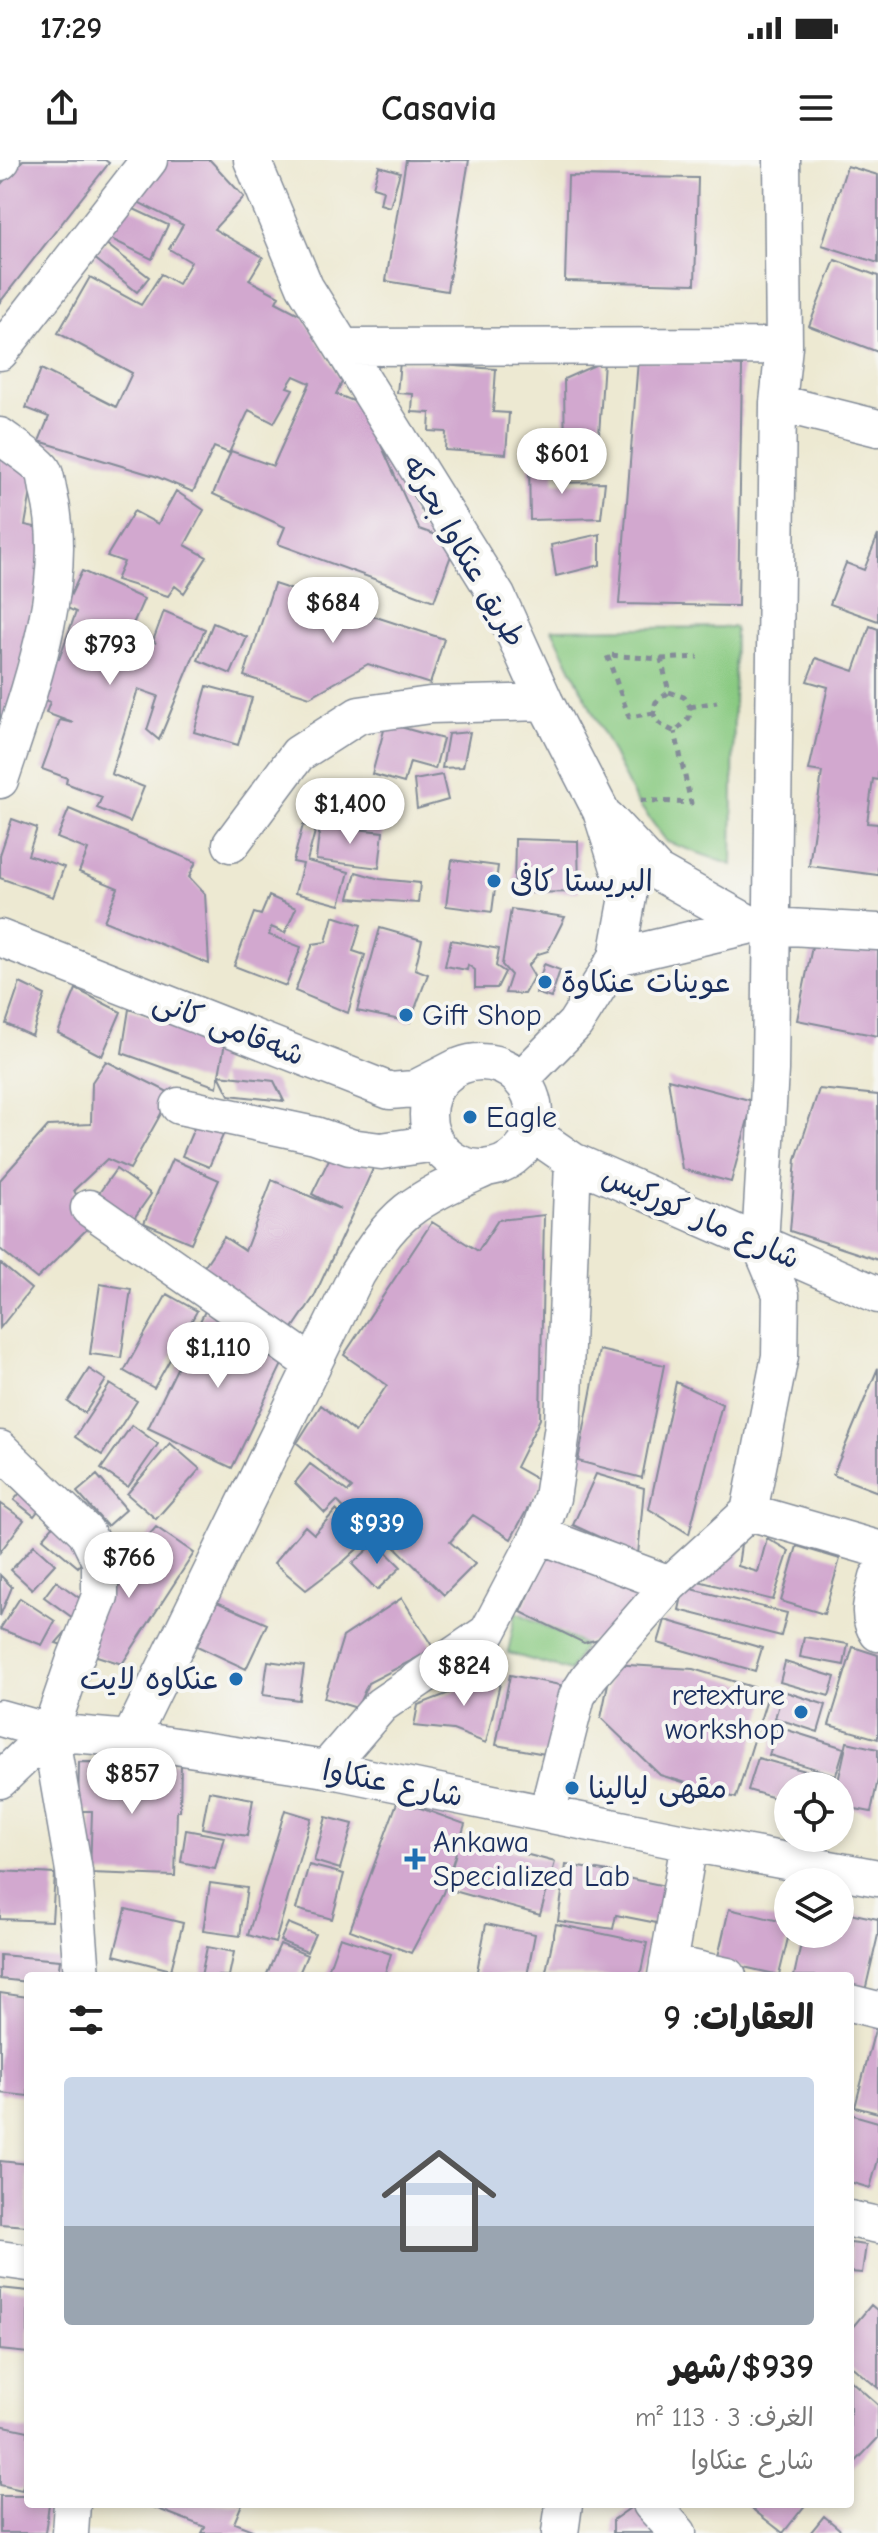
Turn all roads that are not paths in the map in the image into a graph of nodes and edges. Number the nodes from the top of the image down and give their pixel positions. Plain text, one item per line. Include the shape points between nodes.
1 (252, 160) edge
2 (782, 160) edge
3 (134, 165) edge
4 (784, 346) junction
5 (343, 347) junction
6 (0, 352) edge
7 (778, 403) junction
8 (878, 428) edge
9 (0, 436) edge
10 (545, 702) junction
11 (0, 780) edge
12 (601, 811) junction
13 (231, 844) dead end
14 (762, 925) junction
15 (878, 932) edge
16 (0, 938) edge
17 (617, 957) junction
18 (457, 1067) junction
19 (521, 1079) junction
20 (179, 1106) dead end
21 (533, 1126) junction
22 (436, 1143) junction
23 (573, 1161) junction
24 (489, 1167) junction
25 (89, 1208) dead end
26 (760, 1244) junction
27 (878, 1295) edge
28 (312, 1364) junction
29 (0, 1449) edge
30 (749, 1512) junction
31 (539, 1535) junction
32 (878, 1549) edge
33 (878, 1577) edge
34 (670, 1584) junction
35 (878, 1633) edge
36 (0, 1718) edge
37 (50, 1732) junction
38 (130, 1739) junction
39 (326, 1769) junction
40 (0, 1780) edge
41 (547, 1814) junction
42 (689, 1843) junction
43 (878, 1878) edge
44 (667, 1969) edge
45 (82, 1972) edge
46 (693, 1972) edge
47 (854, 2004) edge
48 (878, 2010) edge
49 (854, 2220) edge
50 (878, 2225) edge
51 (0, 2259) edge
52 (24, 2262) edge
53 (72, 2508) edge
54 (563, 2508) edge
55 (655, 2508) edge
56 (70, 2533) edge
57 (560, 2533) edge
58 (678, 2533) edge

1 - 5 street, طريق عنكاوا بحركه via 305,287
2 - 4 street
3 - 6 street
4 - 5 street
4 - 7 street
5 - 10 street, طريق عنكاوا بحركه via 497,596
7 - 8 street
7 - 14 street
9 - 11 street via 43,470 52,507 54,555 49,612
10 - 12 street, طريق عنكاوا بحركه
10 - 13 street via 430,705 359,715 298,754
12 - 14 street via 657,872
12 - 17 street, طريق عنكاوا بحركه via 628,897
14 - 15 street
14 - 17 street
14 - 26 street via 770,1070
16 - 18 street, شەقامی کانی via 390,1091 414,1089
17 - 19 street via 575,1024
18 - 19 street via 491,1062
18 - 22 street via 443,1077 428,1104
19 - 21 street via 532,1101
20 - 22 street via 350,1147 381,1151
21 - 23 street, شارع مار كوركيس via 544,1141
21 - 24 street via 517,1154
22 - 24 street via 458,1163
23 - 26 street, شارع مار كوركيس
23 - 31 street via 563,1425 552,1498
24 - 28 street via 407,1211 379,1239
25 - 28 street
26 - 27 street, شارع مار كوركيس
26 - 30 street via 781,1294 780,1356
28 - 38 street
29 - 37 street via 86,1532 100,1561 100,1596
30 - 32 street
30 - 34 street
31 - 34 street
31 - 39 street via 488,1632 381,1705
33 - 35 street via 869,1612
34 - 41 street via 577,1696
36 - 37 street, شارع عنكاوا
37 - 38 street, شارع عنكاوا
37 - 40 street
37 - 45 street via 74,1871
38 - 39 street, شارع عنكاوا
39 - 41 street, شارع عنكاوا
41 - 42 street, شارع عنكاوا
42 - 43 street, شارع عنكاوا
42 - 44 street
44 - 46 street
47 - 48 street
49 - 50 street
51 - 52 street
53 - 56 street
54 - 57 street
55 - 58 street

